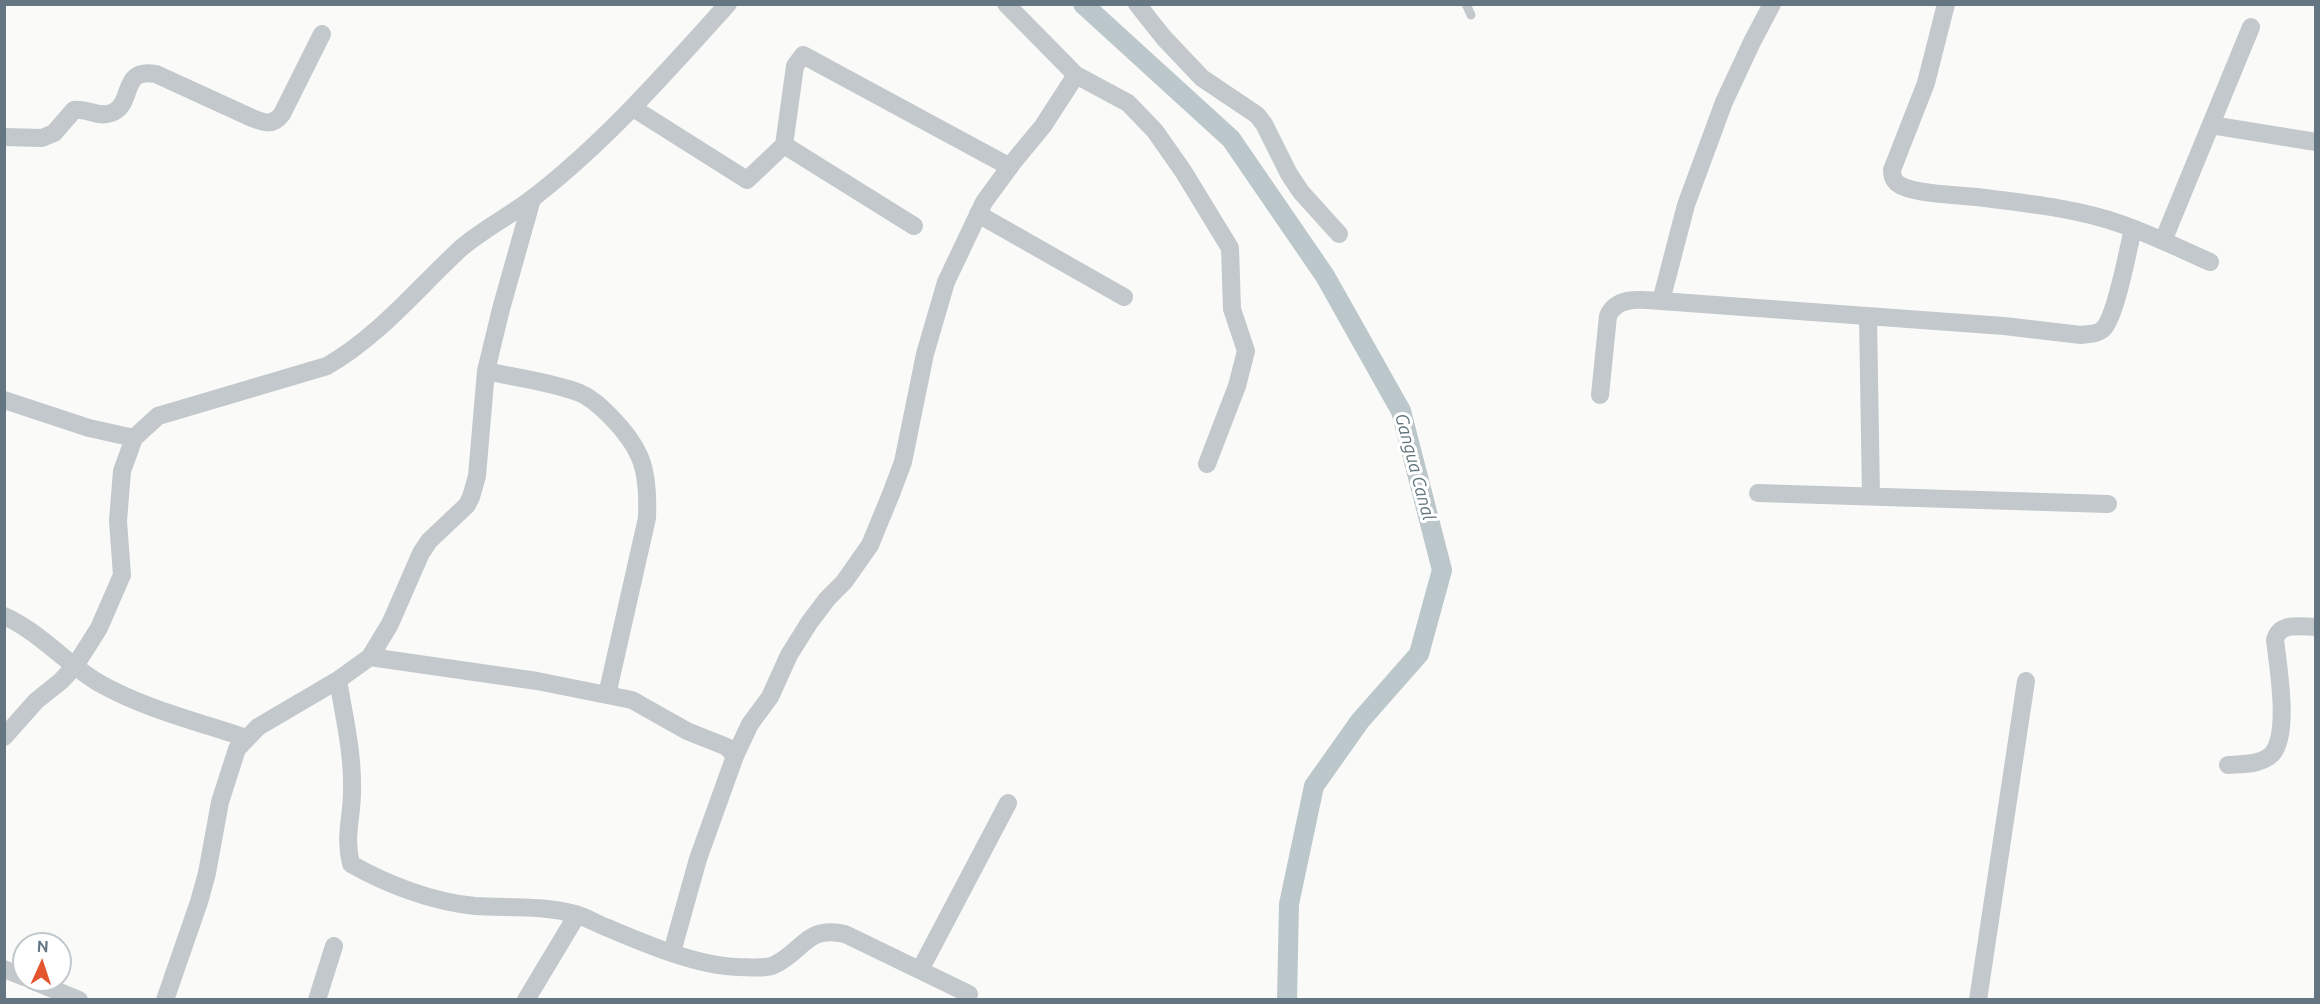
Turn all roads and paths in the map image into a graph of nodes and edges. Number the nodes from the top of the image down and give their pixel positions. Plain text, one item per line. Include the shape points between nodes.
1 (728, 4) edge
2 (1006, 4) edge
3 (1137, 4) edge
4 (1466, 4) edge
5 (1772, 4) edge
6 (1946, 4) edge
7 (1471, 15) dead end
8 (2251, 27) dead end
9 (322, 34) dead end
10 (1076, 75) junction
11 (633, 108) junction
12 (2211, 125) junction
13 (4, 137) edge
14 (2316, 142) edge
15 (784, 145) junction
16 (1010, 167) junction
17 (532, 199) junction
18 (978, 214) junction
19 (914, 226) dead end
20 (2133, 229) junction
21 (1339, 234) dead end
22 (2163, 241) junction
23 (2210, 262) dead end
24 (1124, 297) dead end
25 (1661, 301) junction
26 (1868, 317) junction
27 (486, 371) junction
28 (1600, 395) dead end
29 (4, 400) edge
30 (134, 438) junction
31 (1207, 464) dead end
32 (1758, 493) dead end
33 (1871, 496) junction
34 (2108, 504) dead end
35 (4, 616) edge
36 (2316, 627) edge
37 (370, 657) junction
38 (75, 666) junction
39 (338, 680) junction
40 (2026, 681) dead end
41 (607, 695) junction
42 (4, 737) edge
43 (246, 738) junction
44 (735, 756) junction
45 (2228, 765) dead end
46 (1008, 803) dead end
47 (577, 915) junction
48 (334, 946) dead end
49 (672, 952) junction
50 (920, 970) junction
51 (61, 992) edge
52 (969, 994) dead end
53 (79, 999) edge
54 (165, 999) edge
55 (317, 999) edge
56 (526, 999) edge
57 (1978, 999) edge

1 - 11 street
2 - 10 street
3 - 21 street via 1203,78 1257,115 1301,192
4 - 7 lane
5 - 25 street via 1717,122 1686,205
6 - 20 street via 1926,83 1892,170 1896,183 1909,189 2089,215
8 - 12 street
9 - 13 street via 282,114 272,122 258,120 156,74 142,73 133,78 115,112 74,110 54,133 42,138
10 - 16 street
10 - 31 street via 1128,103 1155,131 1230,248 1232,309 1246,351
11 - 15 street via 747,180
11 - 17 street
12 - 14 street
12 - 22 street
15 - 16 street via 795,66 802,55
15 - 19 street
16 - 18 street
17 - 27 street
17 - 30 street via 463,247 350,353 300,375 158,416
18 - 24 street
18 - 44 street via 946,282 925,354 903,462 870,545 809,623
20 - 22 street
20 - 26 street via 2111,316 2102,330 2093,334
22 - 23 street
25 - 26 street
25 - 28 street via 1623,301 1611,309
26 - 33 street
27 - 37 street via 477,476 471,497 467,506 421,553 390,624
27 - 41 street via 581,393 618,424 639,452 648,492 647,518
29 - 30 street via 89,428
30 - 38 street via 122,471 118,503 122,575 99,628
32 - 33 street
33 - 34 street
35 - 38 street via 21,623
36 - 45 street via 2284,627 2277,633 2282,722 2276,748 2265,759
37 - 39 street
37 - 41 street
38 - 42 street
38 - 43 street via 138,702
39 - 43 street
39 - 47 street via 350,747 352,792 347,848 351,864 376,877 449,902 536,907
40 - 57 street
41 - 44 street via 632,700 687,731 727,747
43 - 54 street via 232,760 200,902
44 - 49 street via 698,860
46 - 50 street
47 - 49 street
47 - 56 street
48 - 55 street
49 - 50 street via 734,967 772,966 818,933 834,931
50 - 52 street
51 - 53 street

